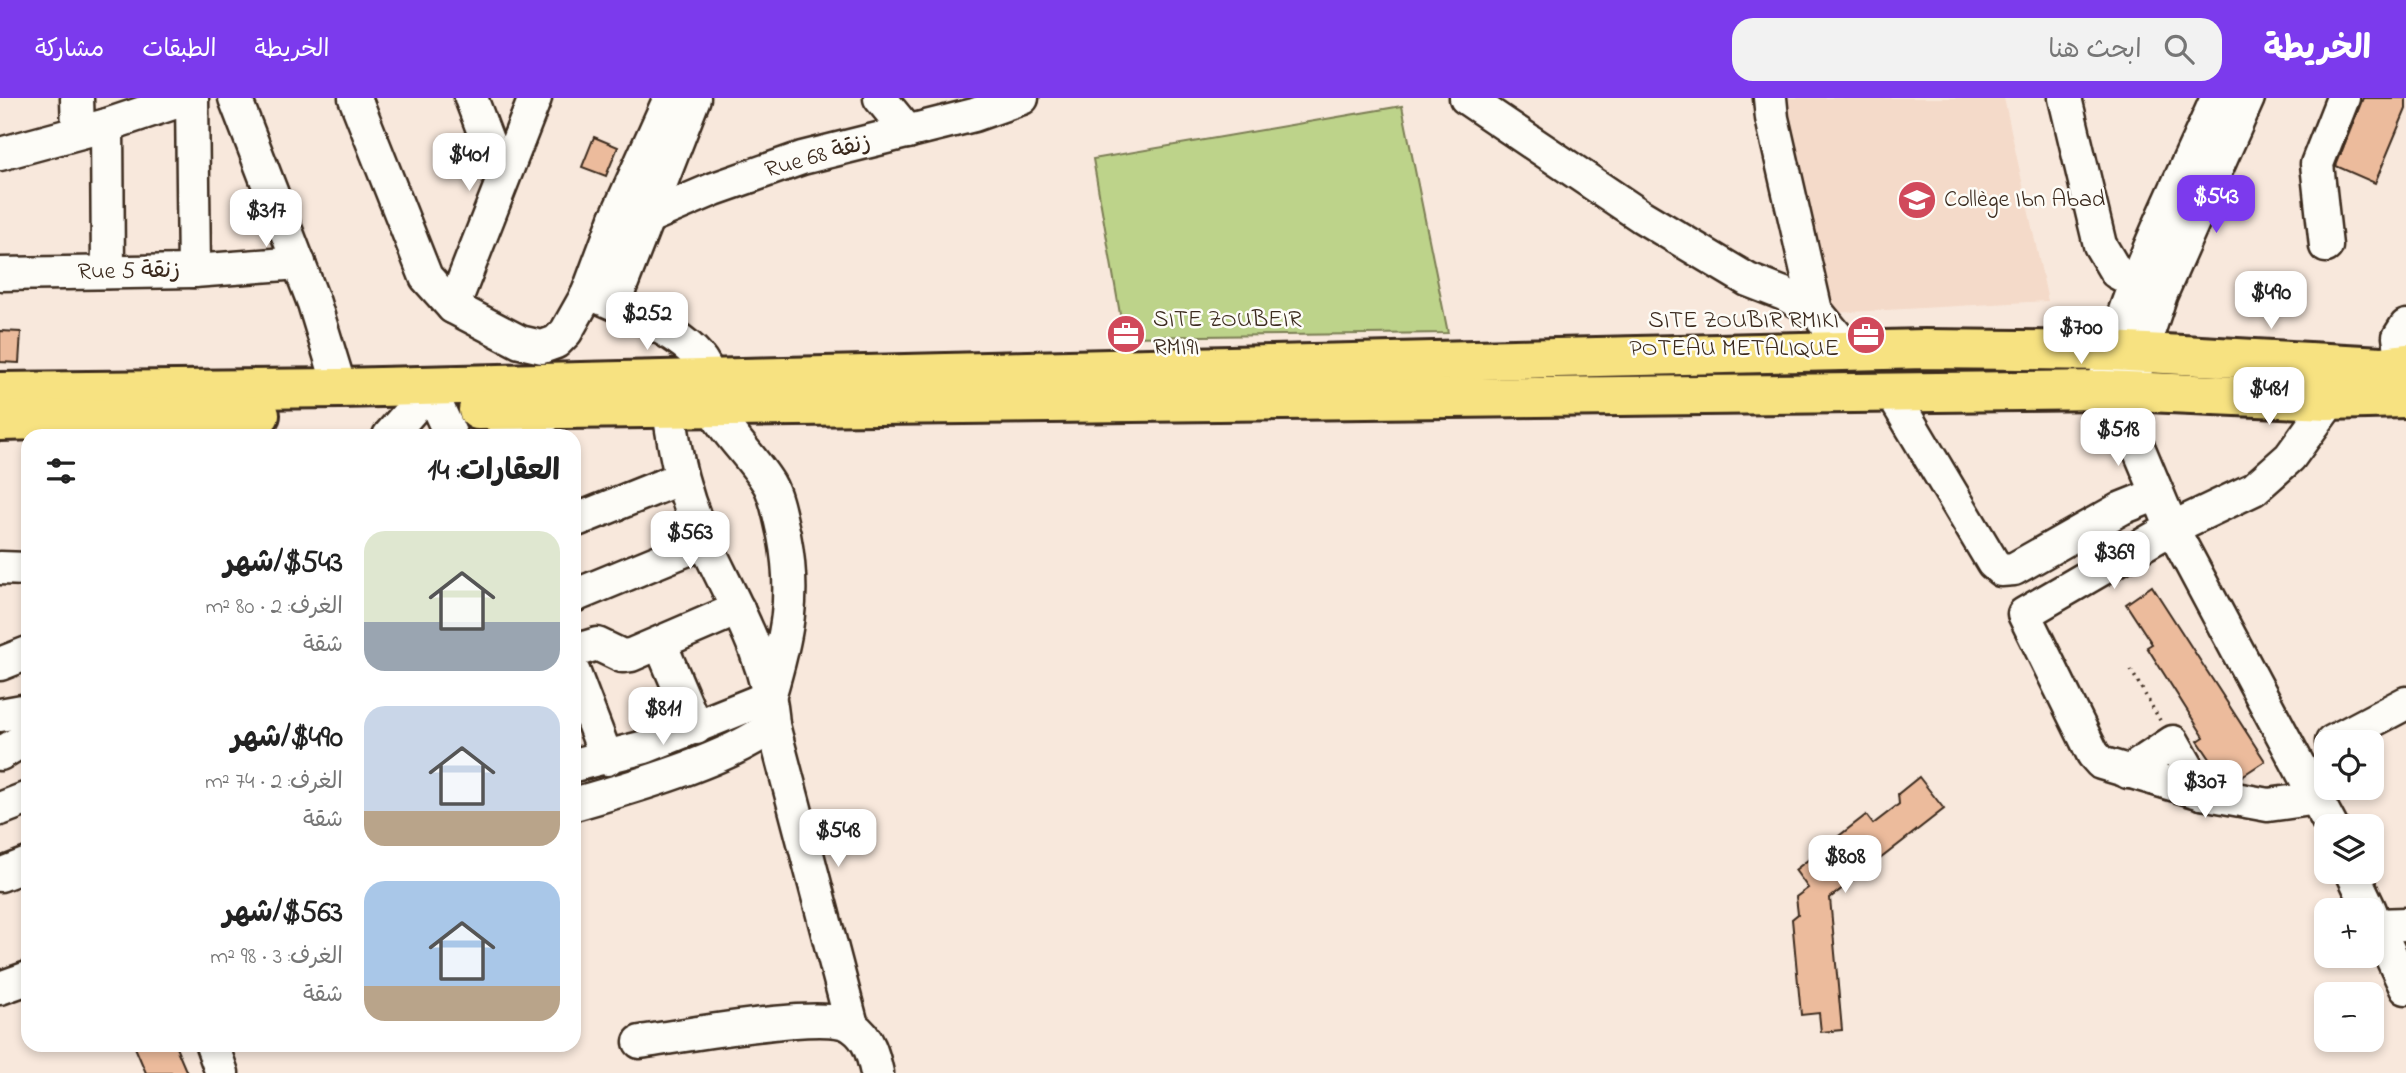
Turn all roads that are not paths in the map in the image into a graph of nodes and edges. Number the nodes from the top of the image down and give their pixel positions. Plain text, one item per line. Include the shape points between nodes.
1 (77, 98) edge
2 (190, 98) edge
3 (235, 98) edge
4 (355, 98) edge
5 (471, 98) edge
6 (535, 98) edge
7 (670, 98) edge
8 (694, 98) edge
9 (880, 98) edge
10 (1022, 98) edge
11 (1466, 98) edge
12 (1770, 98) edge
13 (2065, 98) edge
14 (2217, 98) edge
15 (2248, 98) edge
16 (2343, 98) edge
17 (93, 128) junction
18 (908, 132) junction
19 (0, 154) edge
20 (502, 180) junction
21 (631, 218) junction
22 (2326, 246) dead end
23 (299, 263) junction
24 (194, 271) junction
25 (108, 272) junction
26 (0, 274) edge
27 (2137, 284) junction
28 (601, 298) junction
29 (453, 307) junction
30 (1816, 312) junction
31 (2406, 326) edge
32 (1849, 351) junction
33 (2125, 352) junction
34 (2405, 375) edge
35 (2329, 382) junction
36 (340, 388) junction
37 (0, 392) edge
38 (1891, 393) junction
39 (711, 394) junction
40 (2120, 401) junction
41 (555, 410) junction
42 (669, 410) junction
43 (430, 420) edge
44 (0, 421) edge
45 (47, 428) edge
46 (480, 429) edge
47 (522, 429) edge
48 (681, 478) junction
49 (2157, 494) junction
50 (581, 519) edge
51 (2172, 528) junction
52 (705, 542) junction
53 (581, 593) edge
54 (738, 609) junction
55 (660, 643) junction
56 (581, 649) edge
57 (21, 656) edge
58 (0, 664) edge
59 (581, 691) edge
60 (2406, 703) edge
61 (21, 711) edge
62 (771, 711) junction
63 (0, 715) edge
64 (696, 728) junction
65 (2355, 730) edge
66 (21, 741) edge
67 (645, 747) junction
68 (2314, 751) edge
69 (0, 754) edge
70 (607, 759) junction
71 (2297, 760) junction
72 (581, 764) edge
73 (2128, 772) junction
74 (655, 778) junction
75 (2314, 791) edge
76 (2202, 793) junction
77 (2314, 799) edge
78 (21, 801) edge
79 (581, 802) edge
80 (0, 809) edge
81 (21, 867) edge
82 (0, 875) edge
83 (2384, 926) edge
84 (21, 980) edge
85 (0, 988) edge
86 (2406, 988) edge
87 (852, 1025) junction
88 (639, 1042) dead end
89 (214, 1052) edge
90 (222, 1073) edge
91 (877, 1073) edge

1 - 17 street
2 - 17 street
2 - 24 street
3 - 23 street
4 - 29 street via 426,277
5 - 20 street
6 - 20 street
7 - 21 street
8 - 21 street
9 - 18 street
10 - 18 street, Rue 68 زنقة
11 - 30 street via 1641,216 1748,280
12 - 30 street
13 - 27 street via 2100,245 2116,272
14 - 27 street
15 - 33 street via 2161,294
16 - 22 street via 2318,163
17 - 19 street
17 - 25 street
18 - 21 street, Rue 68 زنقة via 802,158
20 - 29 street
21 - 28 street
23 - 24 street, Rue 5 زنقة
23 - 36 street
24 - 25 street, Rue 5 زنقة
25 - 26 street, Rue 5 زنقة
27 - 33 street
28 - 29 street via 556,342 542,347 520,342
28 - 39 street via 690,348 704,363
30 - 32 street
31 - 34 street via 2399,337
32 - 33 main road
32 - 39 main road
33 - 35 main road
33 - 40 street
34 - 35 main road
35 - 40 main road
35 - 51 street via 2290,457 2254,489
36 - 37 main road
36 - 39 main road
38 - 39 main road
38 - 40 main road
38 - 49 street via 2001,570 2014,569 2122,508
39 - 42 main road
39 - 62 street via 771,486 791,571 791,607
40 - 49 street
41 - 42 main road
41 - 43 main road
41 - 47 street
42 - 48 street
43 - 45 main road
43 - 46 street
44 - 45 main road
48 - 50 street
48 - 52 street
49 - 51 street
51 - 71 street
51 - 73 street via 2024,614 2093,754 2101,763
52 - 53 street
52 - 54 street
54 - 55 street
54 - 62 street via 761,665
55 - 56 street via 622,656 597,644
55 - 64 street
57 - 58 street
59 - 70 street
60 - 65 street
61 - 63 street
62 - 64 street
62 - 74 street via 760,736
62 - 87 street
64 - 67 street
66 - 69 street
67 - 70 street
67 - 74 street
68 - 71 street
70 - 72 street
71 - 75 street
73 - 76 street
73 - 76 street via 2173,742
74 - 79 street
76 - 77 street via 2268,805
78 - 80 street
81 - 82 street
83 - 86 street
84 - 85 street
87 - 88 street via 813,1019
87 - 91 street via 872,1048
89 - 90 street

